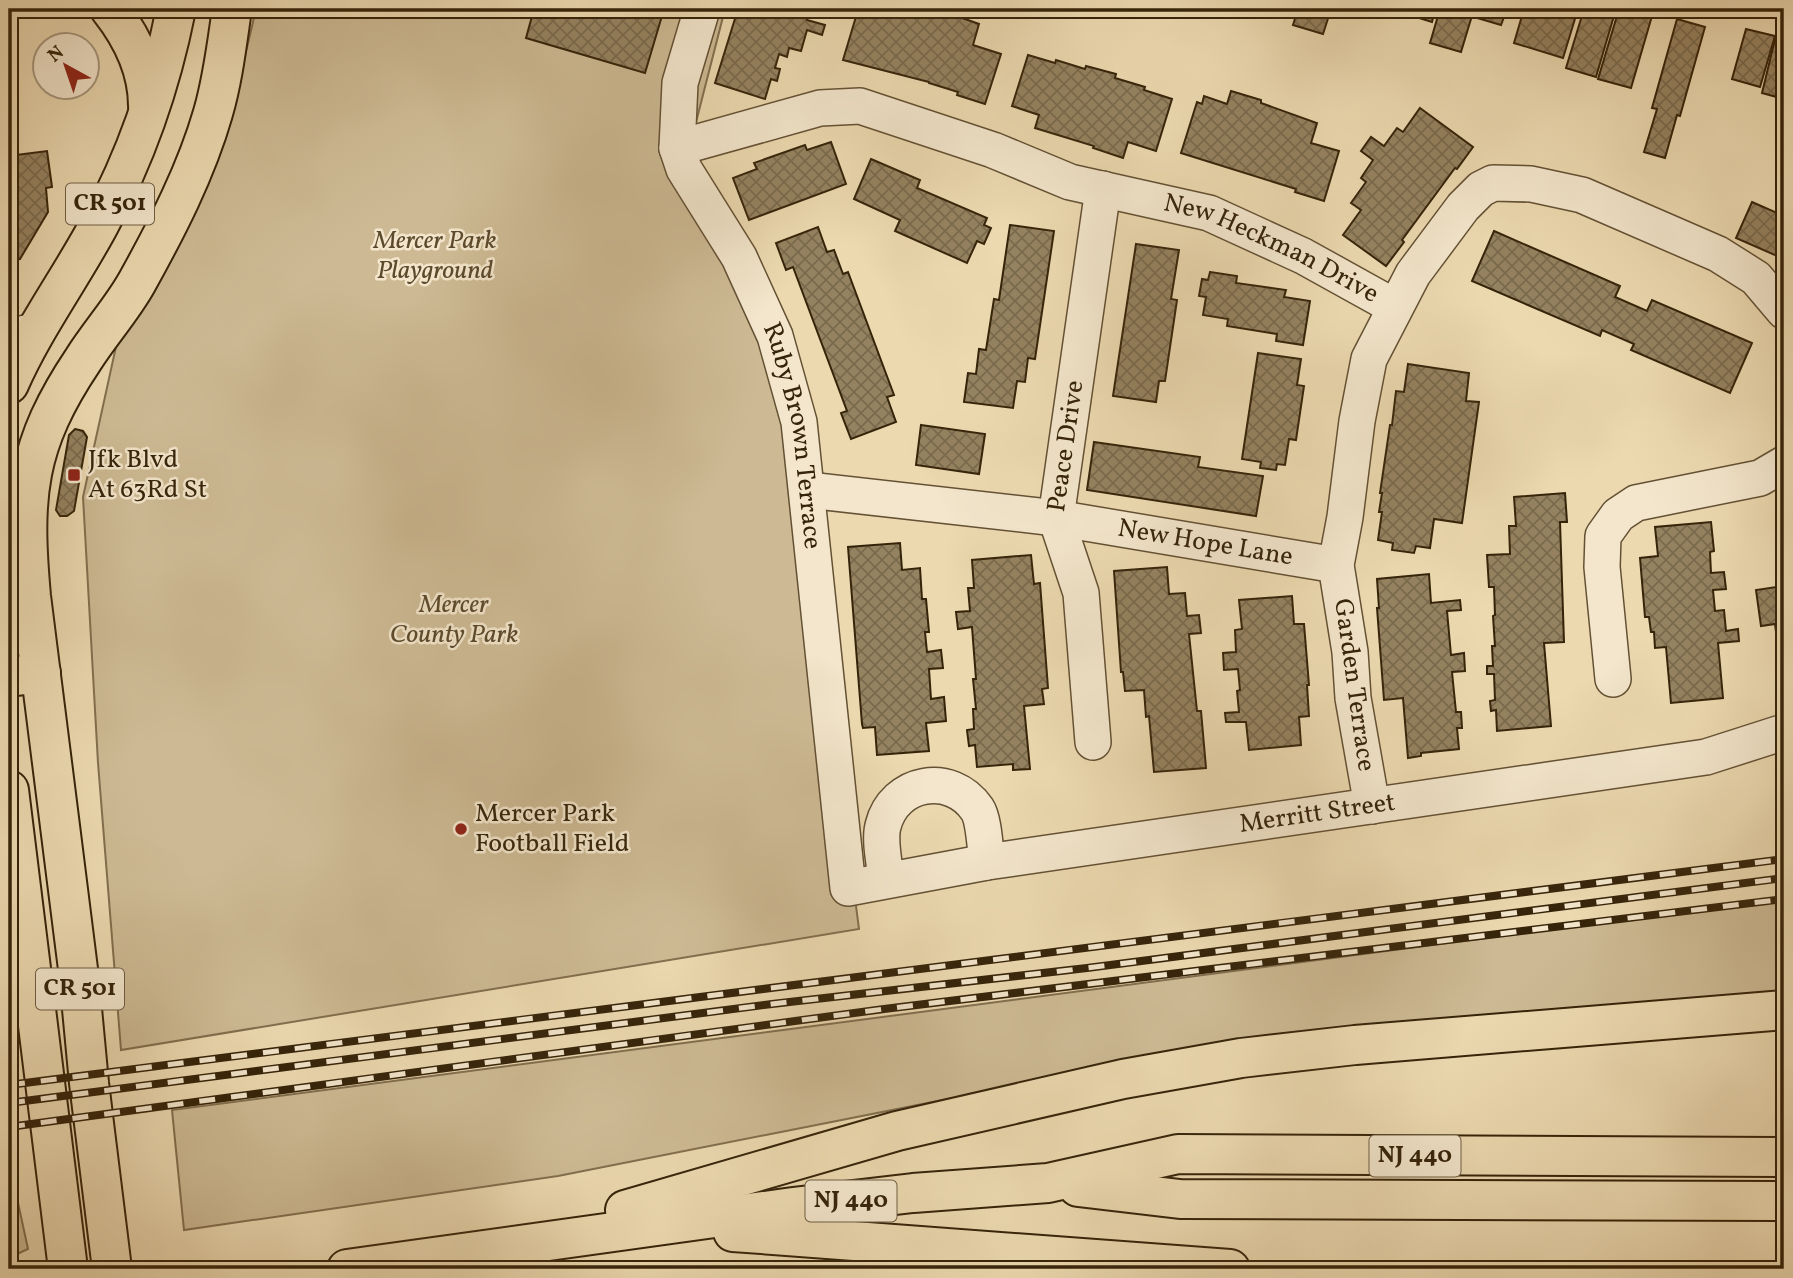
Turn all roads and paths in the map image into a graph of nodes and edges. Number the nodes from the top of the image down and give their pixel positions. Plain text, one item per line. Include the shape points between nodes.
1 (110, 9) edge
2 (176, 9) edge
3 (232, 9) edge
4 (702, 9) edge
5 (145, 124) junction
6 (677, 148) junction
7 (1103, 189) junction
8 (1395, 307) junction
9 (1784, 311) edge
10 (26, 324) edge
11 (9, 384) edge
12 (1784, 464) edge
13 (808, 490) junction
14 (1056, 519) junction
15 (1336, 565) junction
16 (25, 675) edge
17 (1613, 679) dead end
18 (1784, 732) edge
19 (1093, 742) dead end
20 (9, 790) edge
21 (1372, 806) junction
22 (987, 862) junction
23 (886, 880) junction
24 (848, 888) joint
25 (20, 964) edge
26 (1784, 1010) edge
27 (1784, 1157) edge
28 (1048, 1183) junction
29 (1784, 1201) edge
30 (654, 1226) junction
31 (496, 1248) junction
32 (68, 1269) edge
33 (112, 1269) edge
34 (347, 1269) edge
35 (1230, 1269) edge

1 - 5 main road via 133,44 144,76 148,92
2 - 5 main road, CR 501
3 - 16 main road, CR 501 via 213,112 191,174 136,284 68,383 38,447 29,485
4 - 6 street, Ruby Brown Terrace via 680,83
5 - 10 main road, CR 501 via 100,223
6 - 7 street, New Heckman Drive via 820,107 860,106 993,150 1070,182
6 - 13 street, Ruby Brown Terrace via 684,169 740,257 775,336 800,422
7 - 8 street, New Heckman Drive via 1209,213 1303,256
7 - 14 street, Peace Drive
8 - 9 street, New Heckman Drive via 1413,274 1463,207 1481,189 1507,182 1582,195 1718,254 1756,278
8 - 15 street via 1368,359
10 - 11 main road, CR 501
12 - 17 street via 1760,478 1636,503 1618,515 1603,536 1602,567
13 - 14 street, New Hope Lane
13 - 24 street, Ruby Brown Terrace
14 - 15 street, New Hope Lane
14 - 19 street, Peace Drive via 1081,593
15 - 21 street, Garden Terrace
16 - 33 main road, CR 501 via 79,977
18 - 21 street, Merritt Street via 1706,757
20 - 25 main road, CR 501
21 - 22 street, Merritt Street
22 - 23 street, Merritt Street
22 - 23 street via 979,812 965,795 946,785 924,785 904,793 889,808 881,829
23 - 24 street, Merritt Street
25 - 32 main road, CR 501
26 - 31 main road via 1355,1045 1241,1058 1123,1079 897,1130
27 - 28 main road, NJ 440 via 1178,1154
28 - 29 main road, NJ 440 via 1180,1199
28 - 30 main road, NJ 440 via 914,1194
30 - 31 main road, NJ 440
30 - 35 main road
31 - 34 main road, NJ 440

